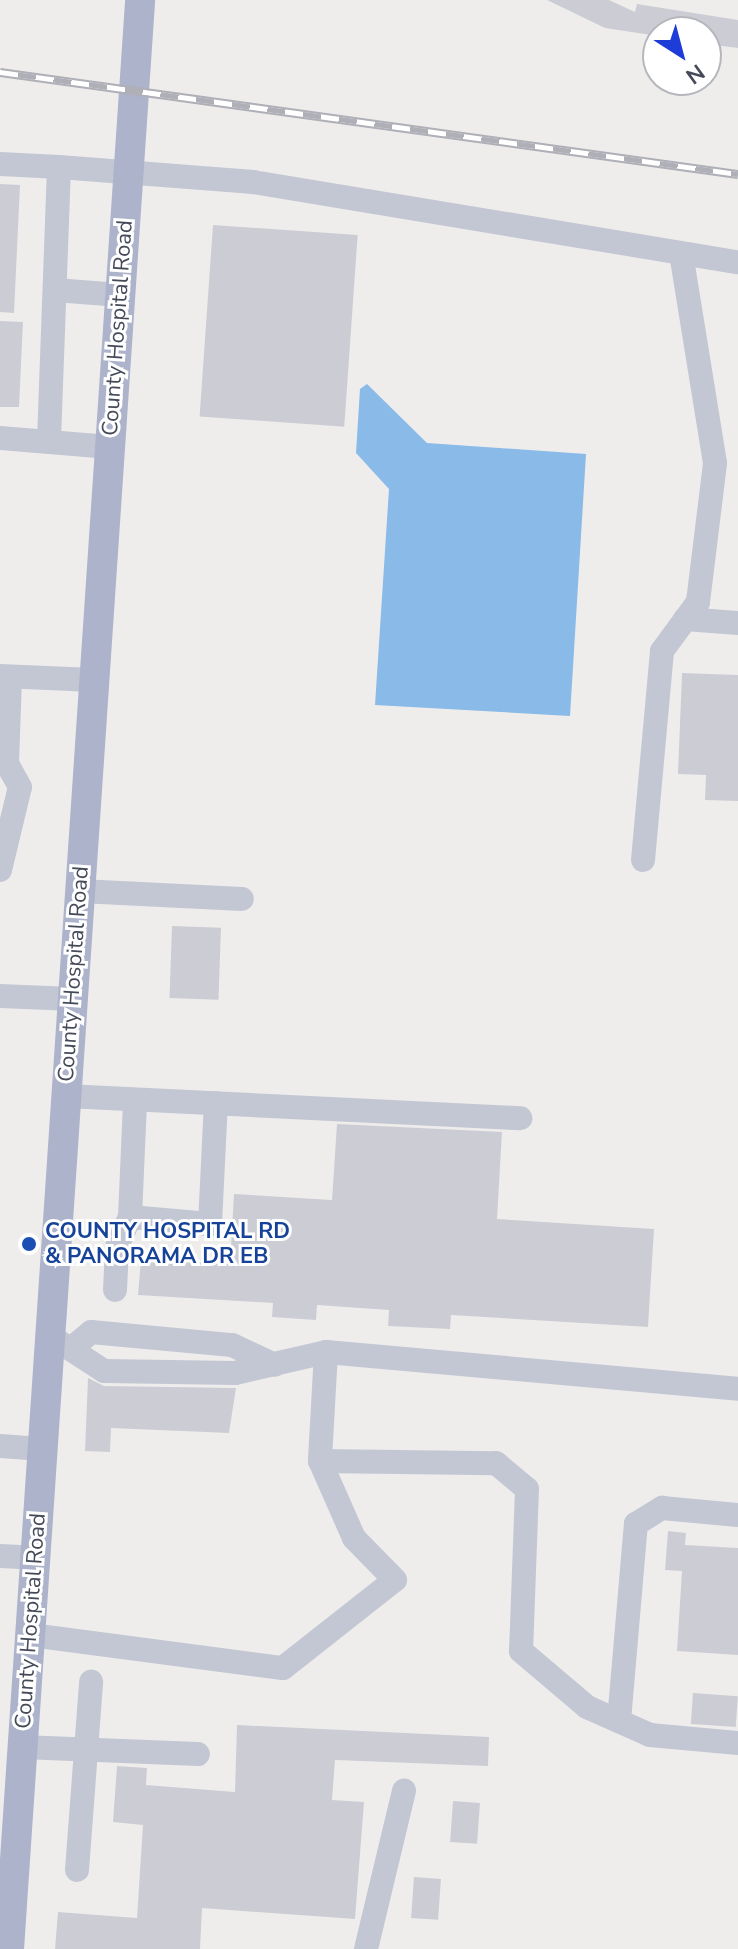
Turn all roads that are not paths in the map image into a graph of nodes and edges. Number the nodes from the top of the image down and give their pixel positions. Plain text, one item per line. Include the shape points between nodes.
1 (140, 0) edge
2 (0, 164) edge
3 (59, 167) junction
4 (129, 172) junction
5 (681, 254) junction
6 (738, 262) edge
7 (55, 290) junction
8 (120, 295) junction
9 (0, 438) edge
10 (49, 442) junction
11 (110, 447) junction
12 (726, 470) edge
13 (685, 619) junction
14 (738, 623) edge
15 (5, 676) edge
16 (94, 680) junction
17 (643, 860) dead end
18 (0, 870) edge
19 (80, 891) junction
20 (242, 899) dead end
21 (0, 996) edge
22 (73, 999) junction
23 (66, 1096) junction
24 (135, 1103) junction
25 (216, 1103) junction
26 (520, 1118) dead end
27 (130, 1217) junction
28 (115, 1290) dead end
29 (61, 1342) junction
30 (326, 1352) junction
31 (275, 1365) junction
32 (738, 1389) edge
33 (0, 1446) edge
34 (42, 1449) junction
35 (320, 1461) junction
36 (738, 1515) edge
37 (0, 1556) edge
38 (35, 1558) junction
39 (31, 1635) junction
40 (91, 1682) dead end
41 (619, 1721) junction
42 (738, 1743) edge
43 (22, 1747) junction
44 (87, 1750) junction
45 (198, 1754) dead end
46 (404, 1791) dead end
47 (77, 1870) dead end
48 (9, 1949) edge
49 (366, 1949) edge

1 - 4 main road, County Hospital Road
2 - 3 lane
3 - 4 lane
3 - 7 lane
4 - 5 lane via 253,182
4 - 8 main road, County Hospital Road
5 - 6 lane
5 - 12 lane
7 - 8 lane
7 - 10 lane
8 - 11 main road, County Hospital Road
9 - 10 lane
10 - 11 lane
11 - 16 main road, County Hospital Road
12 - 13 lane via 698,602
13 - 14 lane
13 - 17 lane via 662,651
15 - 16 lane
15 - 18 lane via 7,764 20,787
16 - 19 main road, County Hospital Road
19 - 20 lane
19 - 22 main road, County Hospital Road
21 - 22 lane
22 - 23 main road, County Hospital Road
23 - 24 lane
23 - 29 main road, County Hospital Road
24 - 25 lane
24 - 27 lane
25 - 26 lane
25 - 27 lane via 210,1224
27 - 28 lane via 117,1247
29 - 31 lane via 91,1332 232,1345
29 - 31 lane via 104,1371 235,1373
29 - 34 main road, County Hospital Road
30 - 31 lane
30 - 32 lane
30 - 35 lane
33 - 34 lane
34 - 38 main road, County Hospital Road
35 - 39 lane via 354,1538 395,1580 283,1668
35 - 41 lane via 496,1463 527,1489 521,1651 587,1707
36 - 41 lane via 662,1508 636,1524
37 - 38 lane
38 - 39 main road, County Hospital Road
39 - 43 main road, County Hospital Road
40 - 44 lane
41 - 42 lane via 650,1735
43 - 44 lane
43 - 48 main road, County Hospital Road
44 - 45 lane
44 - 47 lane
46 - 49 lane

